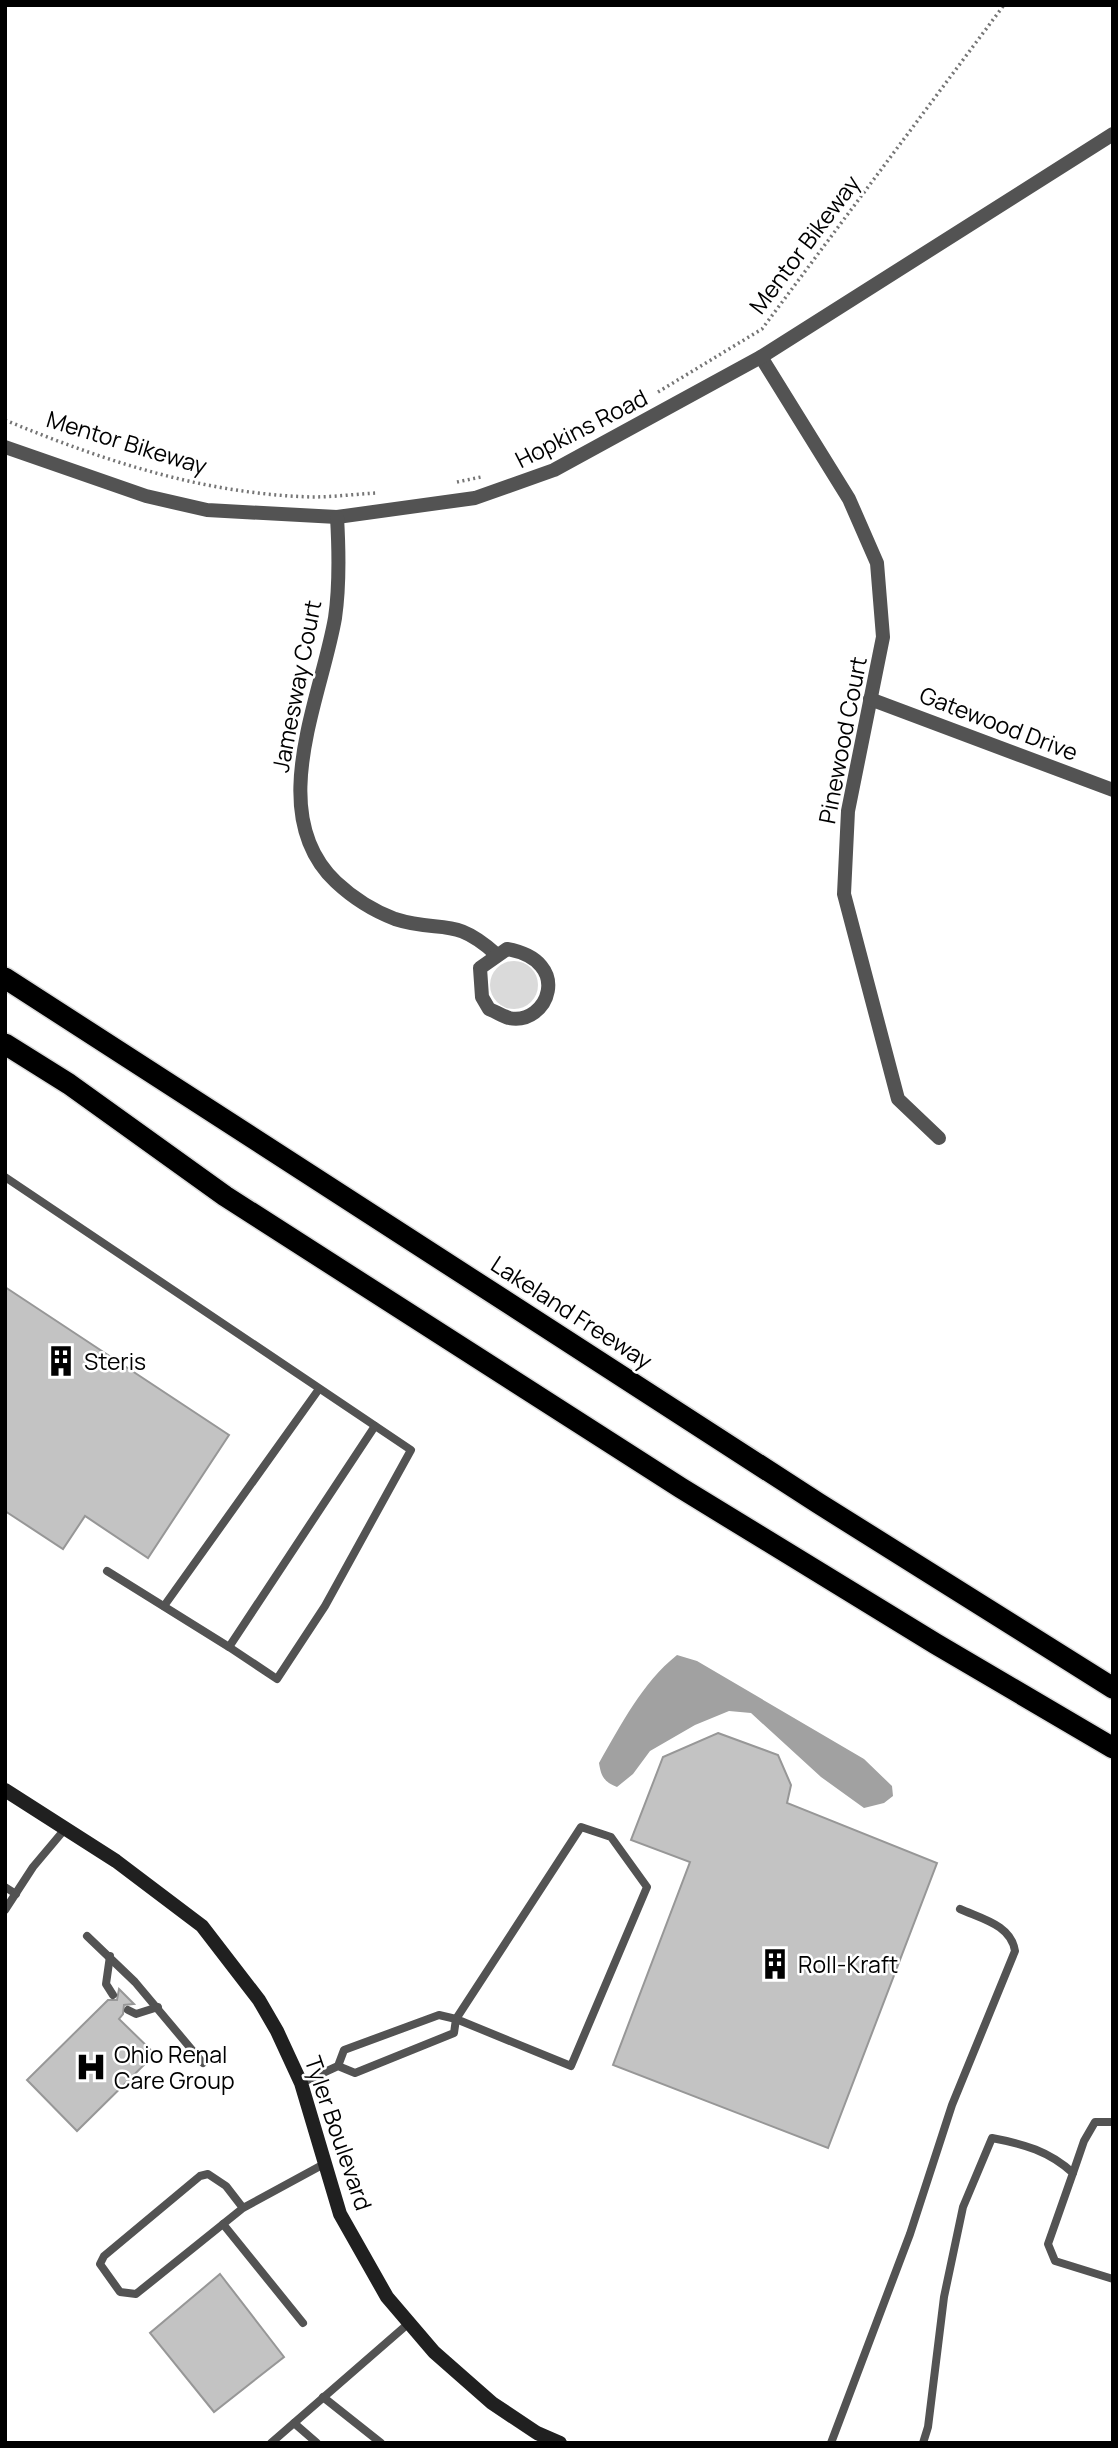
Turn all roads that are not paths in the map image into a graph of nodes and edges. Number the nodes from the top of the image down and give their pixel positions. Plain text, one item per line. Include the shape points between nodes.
1 (1113, 134) edge
2 (761, 357) junction
3 (5, 447) edge
4 (337, 517) junction
5 (870, 699) junction
6 (1113, 790) edge
7 (497, 955) junction
8 (5, 978) edge
9 (5, 1044) edge
10 (939, 1138) dead end
11 (5, 1177) edge
12 (319, 1389) junction
13 (375, 1426) junction
14 (107, 1571) dead end
15 (164, 1606) junction
16 (229, 1647) junction
17 (1113, 1688) edge
18 (1113, 1748) edge
19 (5, 1790) edge
20 (65, 1829) junction
21 (5, 1887) edge
22 (16, 1894) junction
23 (960, 1909) dead end
24 (5, 1910) edge
25 (87, 1936) dead end
26 (110, 1956) junction
27 (113, 1995) dead end
28 (158, 2007) junction
29 (128, 2010) dead end
30 (456, 2019) junction
31 (203, 2063) dead end
32 (338, 2066) junction
33 (301, 2083) junction
34 (1113, 2122) edge
35 (324, 2164) junction
36 (1073, 2173) junction
37 (243, 2208) junction
38 (223, 2224) junction
39 (1113, 2279) edge
40 (303, 2323) dead end
41 (409, 2323) junction
42 (323, 2397) junction
43 (294, 2423) junction
44 (271, 2443) edge
45 (317, 2443) edge
46 (381, 2443) edge
47 (560, 2443) edge
48 (831, 2443) edge
49 (923, 2443) edge

1 - 2 street, Hopkins Road
2 - 4 street, Hopkins Road via 614,440 517,486 435,505
2 - 5 street, Pinewood Court via 849,499 877,563 883,637
3 - 4 street, Hopkins Road via 135,492 207,510
4 - 7 street, Jamesway Court via 335,618 302,760 299,794 304,823 320,862 364,904 396,919 456,928
5 - 6 street, Gatewood Drive
5 - 10 street, Pinewood Court via 848,811 844,894 898,1099
7 - 7 street via 507,949 526,952 548,973 542,1006 531,1014 511,1018 489,1009 480,989 480,968
8 - 17 highway, Lakeland Freeway
9 - 18 highway via 225,1196 681,1488
11 - 12 lane
12 - 13 lane
12 - 15 lane
13 - 16 lane
13 - 16 lane via 411,1450 291,1658 277,1679
14 - 15 lane
15 - 16 lane
19 - 20 street, Tyler Boulevard
20 - 22 lane
20 - 33 street, Tyler Boulevard via 202,1926 260,2000
21 - 22 lane
22 - 24 lane
23 - 48 lane via 1007,1931 1015,1951 952,2105 910,2234
25 - 26 lane
26 - 27 lane via 106,1984
26 - 28 lane
28 - 29 lane via 136,2014
28 - 31 lane
30 - 30 lane via 571,2066 647,1887 611,1837 582,1827
30 - 32 lane via 439,2015 344,2050
30 - 32 lane via 454,2033 355,2073
32 - 33 lane
33 - 35 street, Tyler Boulevard
34 - 36 lane via 1095,2122
35 - 37 lane
35 - 41 street, Tyler Boulevard via 340,2214 387,2297
36 - 39 lane via 1048,2244 1055,2261
36 - 49 lane via 1031,2146 992,2138 963,2207 944,2297
37 - 38 lane
37 - 38 lane via 226,2186 208,2174 200,2176 100,2264 120,2292 136,2294
38 - 40 lane
41 - 42 lane
41 - 47 street, Tyler Boulevard via 434,2352 492,2403
42 - 43 lane
42 - 46 lane
43 - 44 lane
43 - 45 lane

